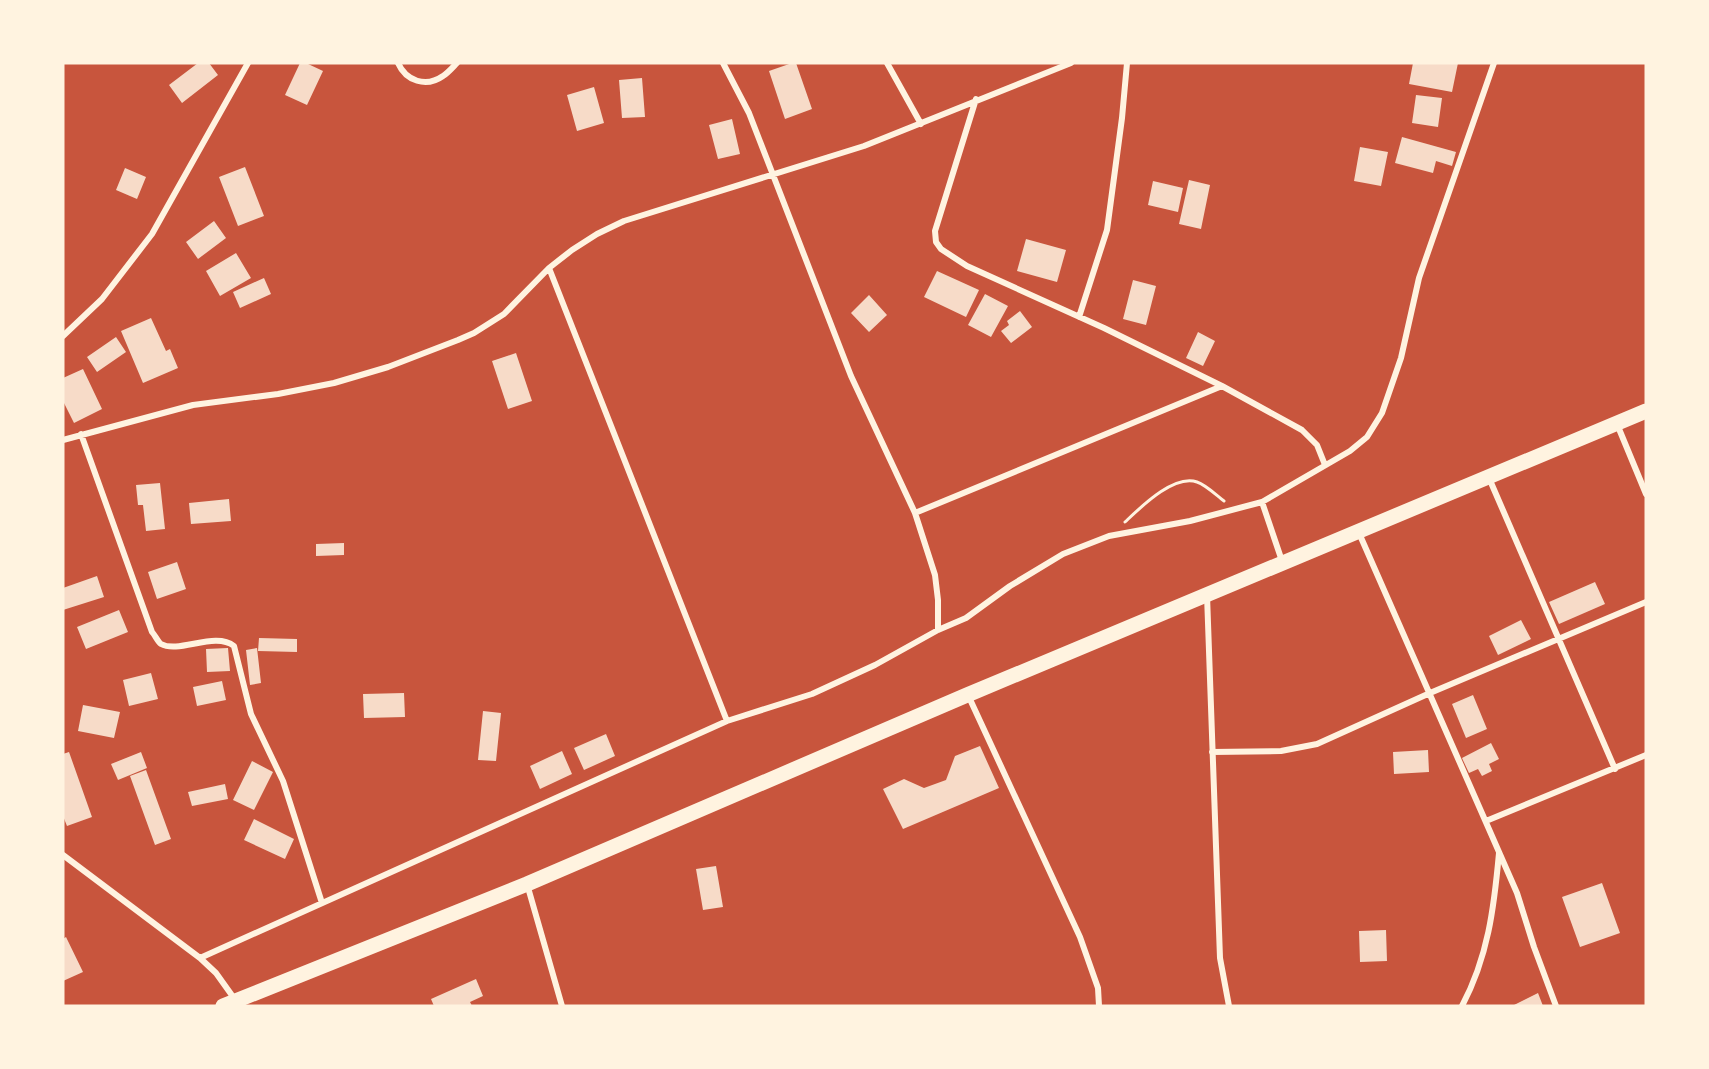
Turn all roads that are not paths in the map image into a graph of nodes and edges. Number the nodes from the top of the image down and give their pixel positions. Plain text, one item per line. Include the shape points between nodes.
1 (248, 63) edge
2 (398, 63) edge
3 (458, 63) edge
4 (723, 63) edge
5 (887, 63) edge
6 (1071, 63) edge
7 (1126, 63) edge
8 (1494, 63) edge
9 (976, 99) junction
10 (921, 124) junction
11 (771, 174) junction
12 (549, 268) junction
13 (1079, 317) junction
14 (63, 336) edge
15 (1222, 386) junction
16 (1646, 411) edge
17 (1617, 423) junction
18 (81, 434) junction
19 (63, 440) edge
20 (1326, 465) junction
21 (1488, 477) junction
22 (1646, 494) edge
23 (1262, 502) junction
24 (915, 513) junction
25 (1358, 532) junction
26 (1283, 563) junction
27 (1207, 595) junction
28 (1646, 602) edge
29 (938, 630) junction
30 (1559, 639) junction
31 (1430, 693) junction
32 (968, 695) junction
33 (727, 721) junction
34 (1212, 752) junction
35 (1646, 755) edge
36 (1615, 769) junction
37 (1486, 821) junction
38 (1499, 852) junction
39 (63, 855) edge
40 (527, 884) junction
41 (322, 903) junction
42 (200, 958) junction
43 (229, 1003) edge
44 (562, 1006) edge
45 (1099, 1006) edge
46 (1229, 1006) edge
47 (1462, 1006) edge
48 (1556, 1006) edge

1 - 14 street via 152,234 102,299
2 - 3 street via 412,80 423,82 434,81
4 - 11 street via 749,113
5 - 10 street
6 - 9 street
7 - 13 street via 1107,230
8 - 20 street via 1419,278 1401,358 1382,413 1367,437
9 - 10 street
9 - 13 street via 935,231 936,242 967,266
10 - 11 street
11 - 12 street via 624,221 597,234
11 - 24 street via 851,376
12 - 18 street via 489,324 388,367 278,394 193,405
12 - 33 street
13 - 15 street
15 - 20 street via 1302,430 1317,445
15 - 24 street
16 - 17 highway
17 - 21 highway
17 - 22 street
18 - 19 street
18 - 41 street via 152,632 160,644 220,640 234,646 251,714 283,781
20 - 23 street
21 - 25 highway
21 - 30 street
23 - 26 street
23 - 29 street via 1151,530 1109,536 1063,554 966,618
24 - 29 street via 934,575
25 - 26 highway
25 - 31 street
26 - 27 highway
27 - 32 highway
27 - 34 street
28 - 30 street
29 - 33 street via 812,694
30 - 31 street
30 - 36 street
31 - 34 street via 1317,744 1281,751
31 - 37 street
32 - 40 highway
32 - 45 street via 1080,936 1098,988
33 - 41 street
34 - 46 street via 1220,958
35 - 36 street
36 - 37 street
37 - 38 street
38 - 47 street via 1495,901 1484,955
38 - 48 street
39 - 42 street
40 - 43 highway
40 - 44 street
41 - 42 street
42 - 43 street via 216,973

